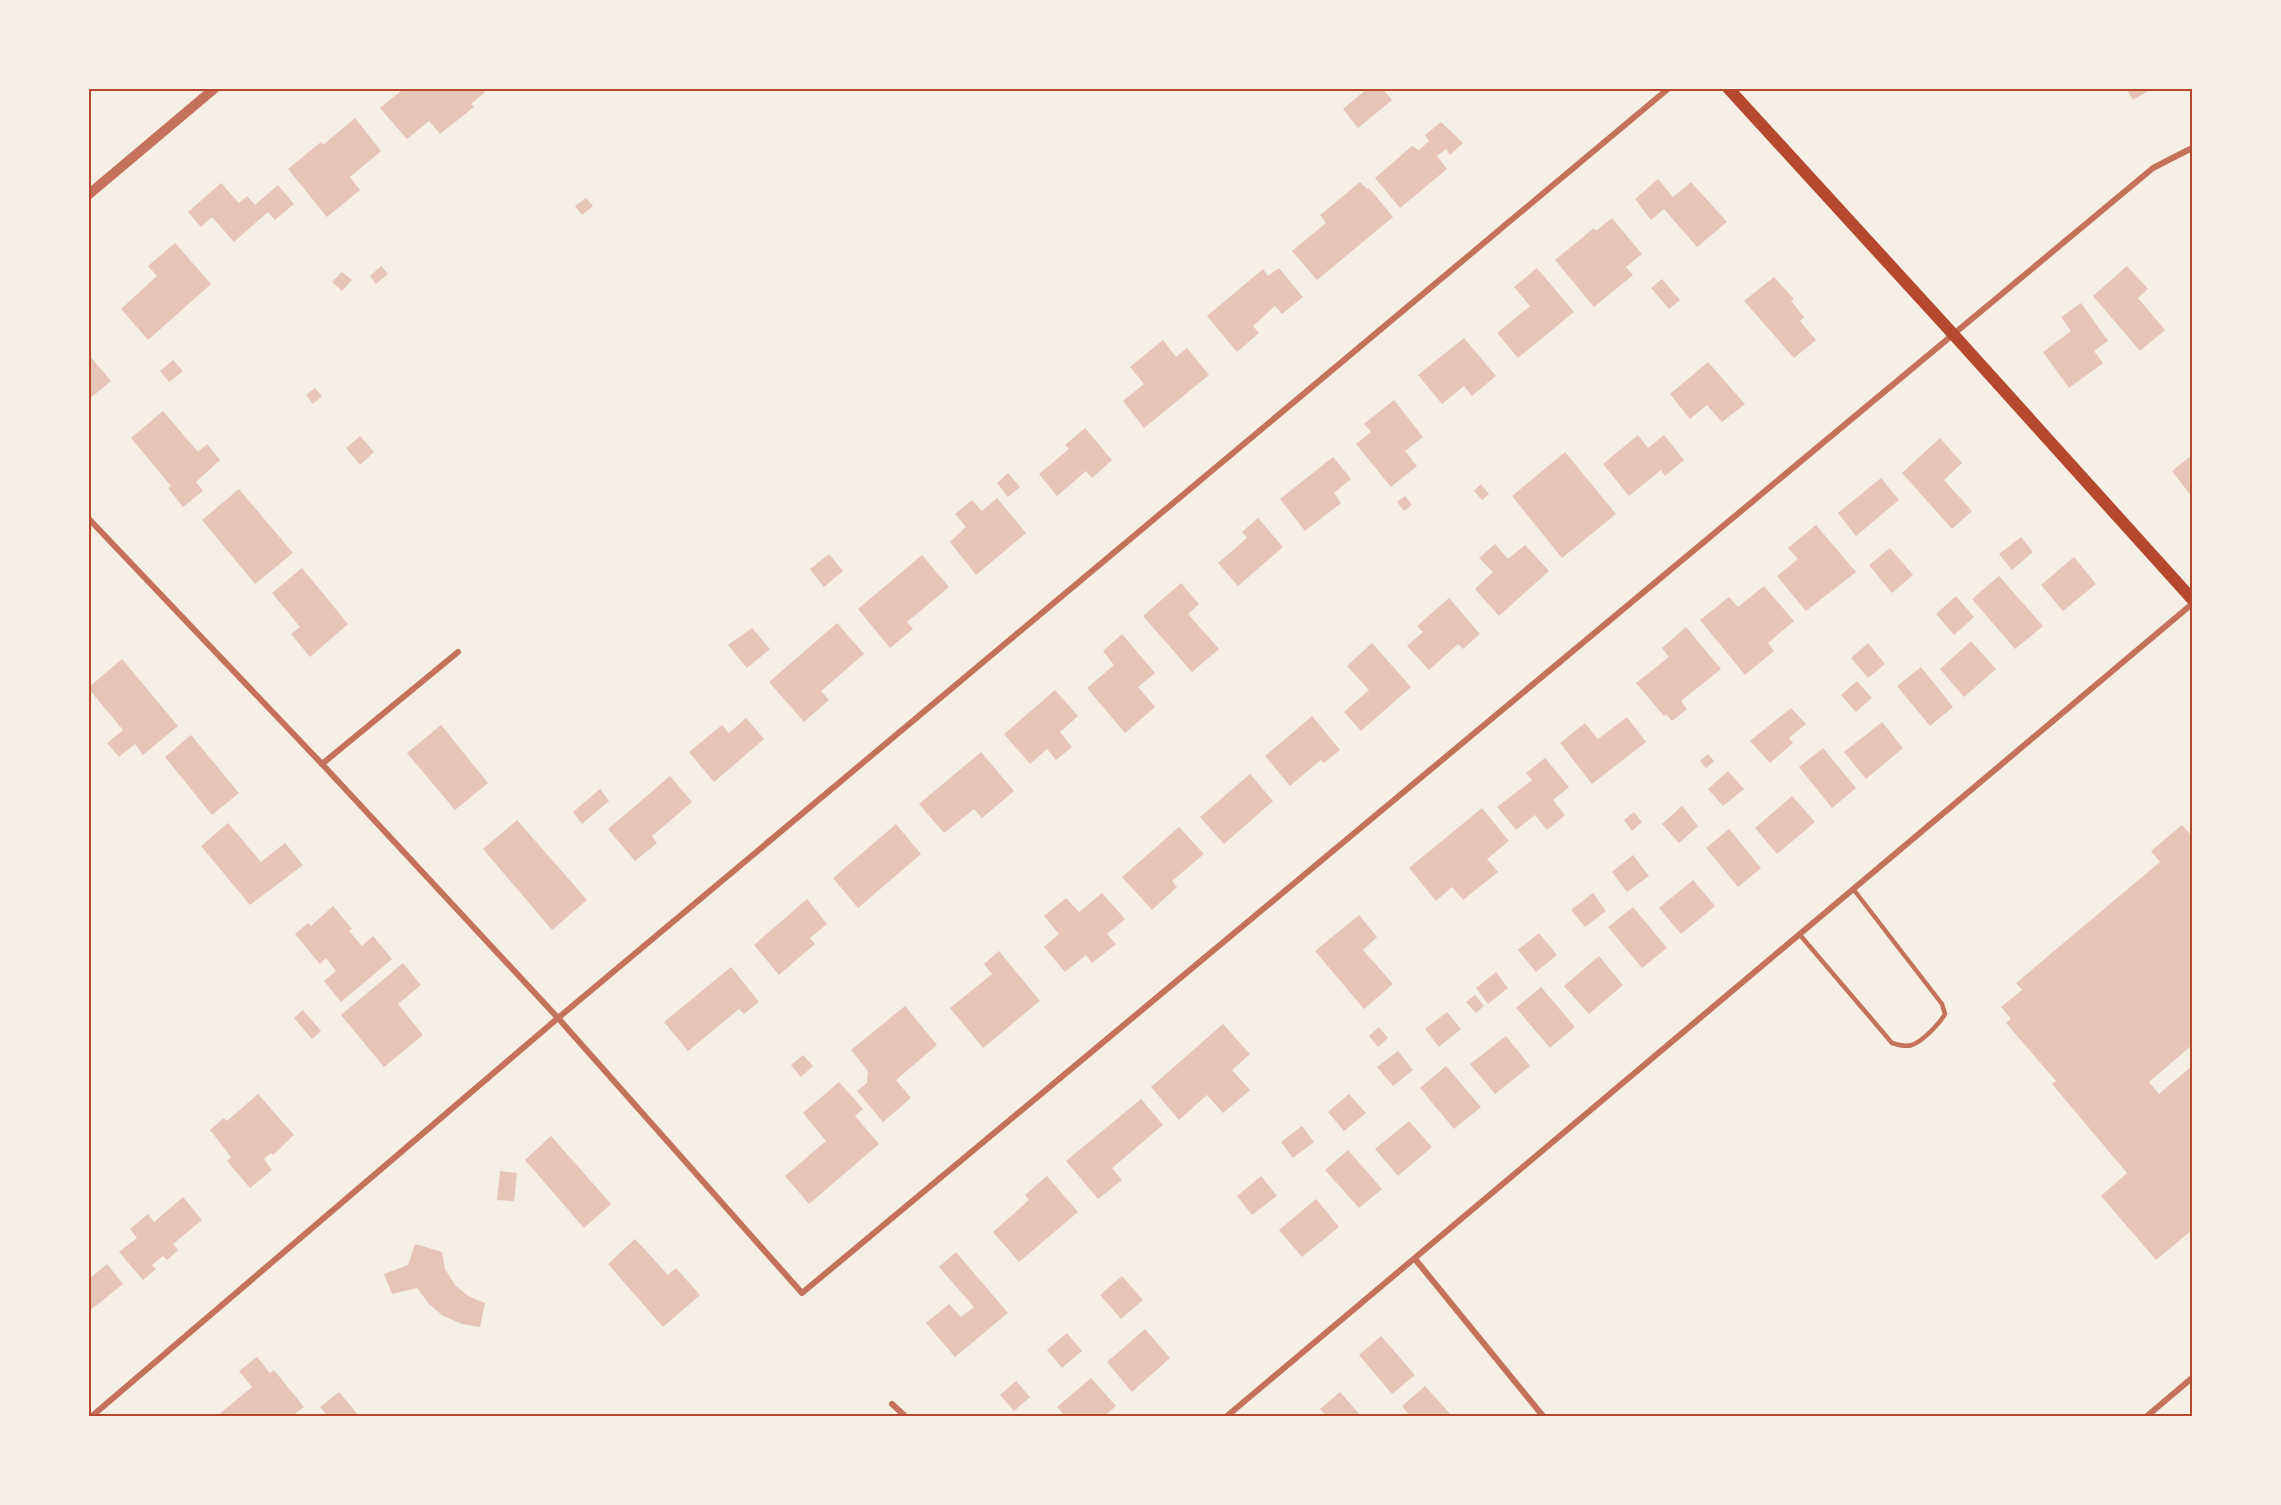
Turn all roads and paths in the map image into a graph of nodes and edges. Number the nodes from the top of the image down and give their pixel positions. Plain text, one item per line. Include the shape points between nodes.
1 (215, 88) edge
2 (1669, 88) edge
3 (1728, 88) edge
4 (2193, 148) edge
5 (88, 195) edge
6 (1953, 334) junction
7 (88, 518) edge
8 (2193, 599) edge
9 (2193, 604) edge
10 (458, 652) dead end
11 (322, 764) junction
12 (1854, 890) junction
13 (1800, 935) junction
14 (558, 1018) junction
15 (1415, 1259) junction
16 (2193, 1378) edge
17 (892, 1404) dead end
18 (92, 1416) edge
19 (905, 1416) edge
20 (1227, 1416) edge
21 (1543, 1416) edge
22 (2147, 1416) edge

1 - 5 street
2 - 14 street
3 - 6 main road
4 - 6 street via 2153,168
6 - 8 main road
6 - 14 street via 802,1293
7 - 11 street
9 - 12 street
10 - 11 street
11 - 14 street
12 - 13 street
12 - 13 lane via 1942,1004 1945,1014 1940,1024 1913,1045 1892,1043
13 - 15 street
14 - 18 street
15 - 20 street
15 - 21 street
16 - 22 street
17 - 19 street

